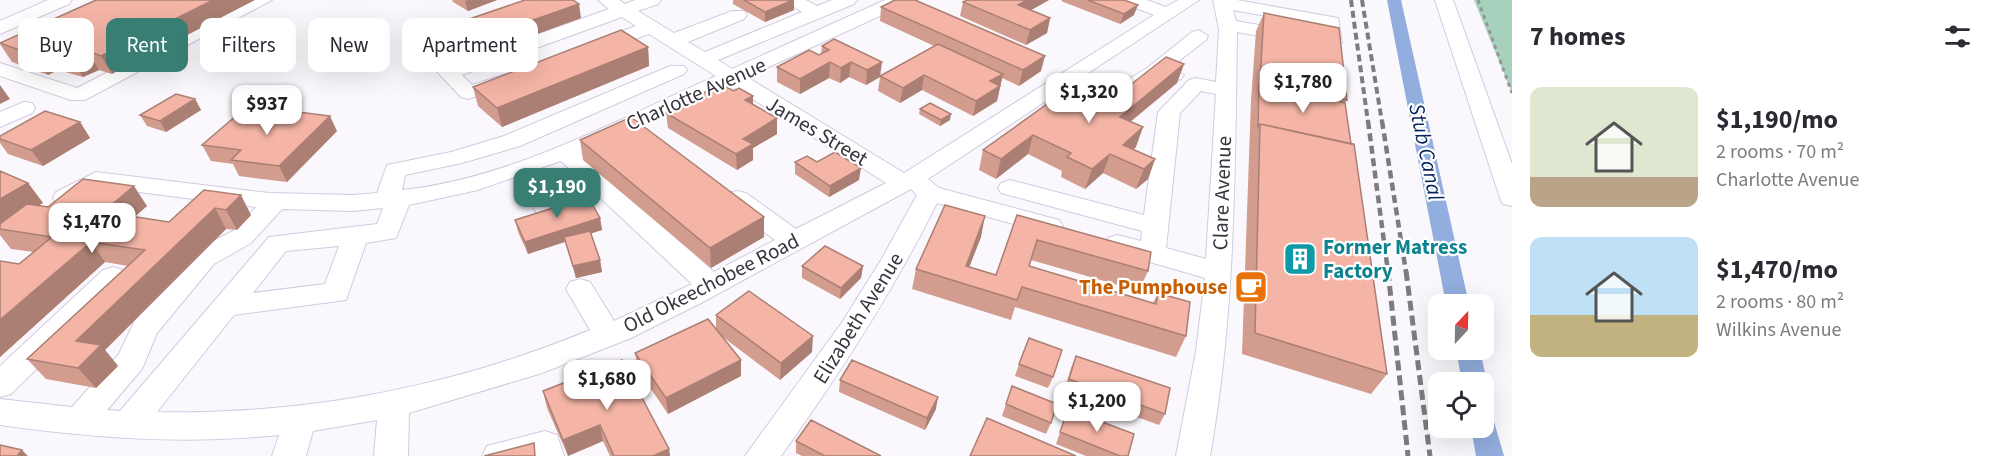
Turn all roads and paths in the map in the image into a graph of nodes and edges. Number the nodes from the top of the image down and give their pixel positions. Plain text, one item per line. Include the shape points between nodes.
1 (63, 0) edge
2 (263, 0) edge
3 (606, 0) edge
4 (652, 0) edge
5 (793, 0) edge
6 (848, 0) edge
7 (1131, 0) edge
8 (1444, 0) edge
9 (1478, 0) edge
10 (906, 4) edge
11 (1179, 7) edge
12 (1224, 9) edge
13 (624, 11) junction
14 (816, 13) junction
15 (738, 15) dead end
16 (650, 27) junction
17 (0, 28) edge
18 (1199, 36) dead end
19 (672, 41) junction
20 (575, 54) edge
21 (702, 60) junction
22 (1157, 68) junction
23 (0, 69) edge
24 (677, 70) dead end
25 (448, 73) joint
26 (522, 74) edge
27 (731, 79) junction
28 (1196, 84) junction
29 (1226, 90) junction
30 (1512, 93) edge
31 (24, 108) dead end
32 (1087, 115) edge
33 (0, 120) edge
34 (564, 152) junction
35 (525, 168) junction
36 (718, 185) edge
37 (915, 185) junction
38 (1010, 188) dead end
39 (393, 198) junction
40 (1512, 198) edge
41 (276, 201) junction
42 (48, 208) edge
43 (546, 208) edge
44 (1154, 226) junction
45 (356, 235) junction
46 (794, 241) junction
47 (1152, 254) junction
48 (1218, 272) junction
49 (113, 277) edge
50 (711, 285) junction
51 (580, 289) dead end
52 (226, 306) junction
53 (607, 334) junction
54 (0, 385) edge
55 (394, 402) junction
56 (0, 412) edge
57 (300, 420) junction
58 (78, 422) junction
59 (127, 426) junction
60 (289, 456) edge
61 (391, 456) edge
62 (500, 456) edge
63 (547, 456) edge
64 (762, 456) edge
65 (1193, 456) edge

1 - 17 street
2 - 23 street via 78,96
3 - 13 street, James Street
4 - 13 street
5 - 14 street
6 - 14 street
7 - 11 street
8 - 40 street
9 - 30 path
10 - 27 street, Charlotte Avenue
11 - 37 street, Old Okeechobee Road via 1055,75
12 - 12 street via 1332,43 1331,22
12 - 29 street, Clare Avenue
13 - 16 street, James Street
13 - 25 street
14 - 21 street
15 - 19 street
16 - 19 street, James Street
16 - 20 street
18 - 22 street
19 - 21 street, James Street
21 - 27 street, James Street
22 - 28 street
22 - 32 street
24 - 39 street via 512,141 395,170
25 - 26 street via 468,93
27 - 34 street, Charlotte Avenue via 643,129
27 - 37 street, James Street
28 - 29 street
28 - 44 street via 1169,112
29 - 48 street, Clare Avenue
31 - 33 street
34 - 35 street, Charlotte Avenue
34 - 50 street
35 - 39 street, Charlotte Avenue via 470,185
35 - 43 street
36 - 46 street
37 - 46 street, Old Okeechobee Road
37 - 47 street, James Street
37 - 64 street, Elizabeth Avenue via 902,250 865,313
38 - 44 street
39 - 41 street, Charlotte Avenue via 354,203
39 - 45 street via 387,232
41 - 42 street, Charlotte Avenue via 96,180
41 - 58 street via 242,237 205,257 145,328 131,361
44 - 47 street
45 - 52 street via 279,243
45 - 52 street via 336,293
46 - 50 street, Old Okeechobee Road
47 - 48 street, James Street
48 - 65 street, Clare Avenue via 1203,317
49 - 54 street
50 - 53 street, Old Okeechobee Road
51 - 53 street
52 - 59 street
53 - 55 street, Old Okeechobee Road via 499,374
55 - 57 street, Old Okeechobee Road
55 - 61 street
56 - 58 street, Old Okeechobee Road
57 - 59 street, Old Okeechobee Road via 226,426
57 - 60 street
58 - 59 street, Old Okeechobee Road
62 - 63 street via 545,445

